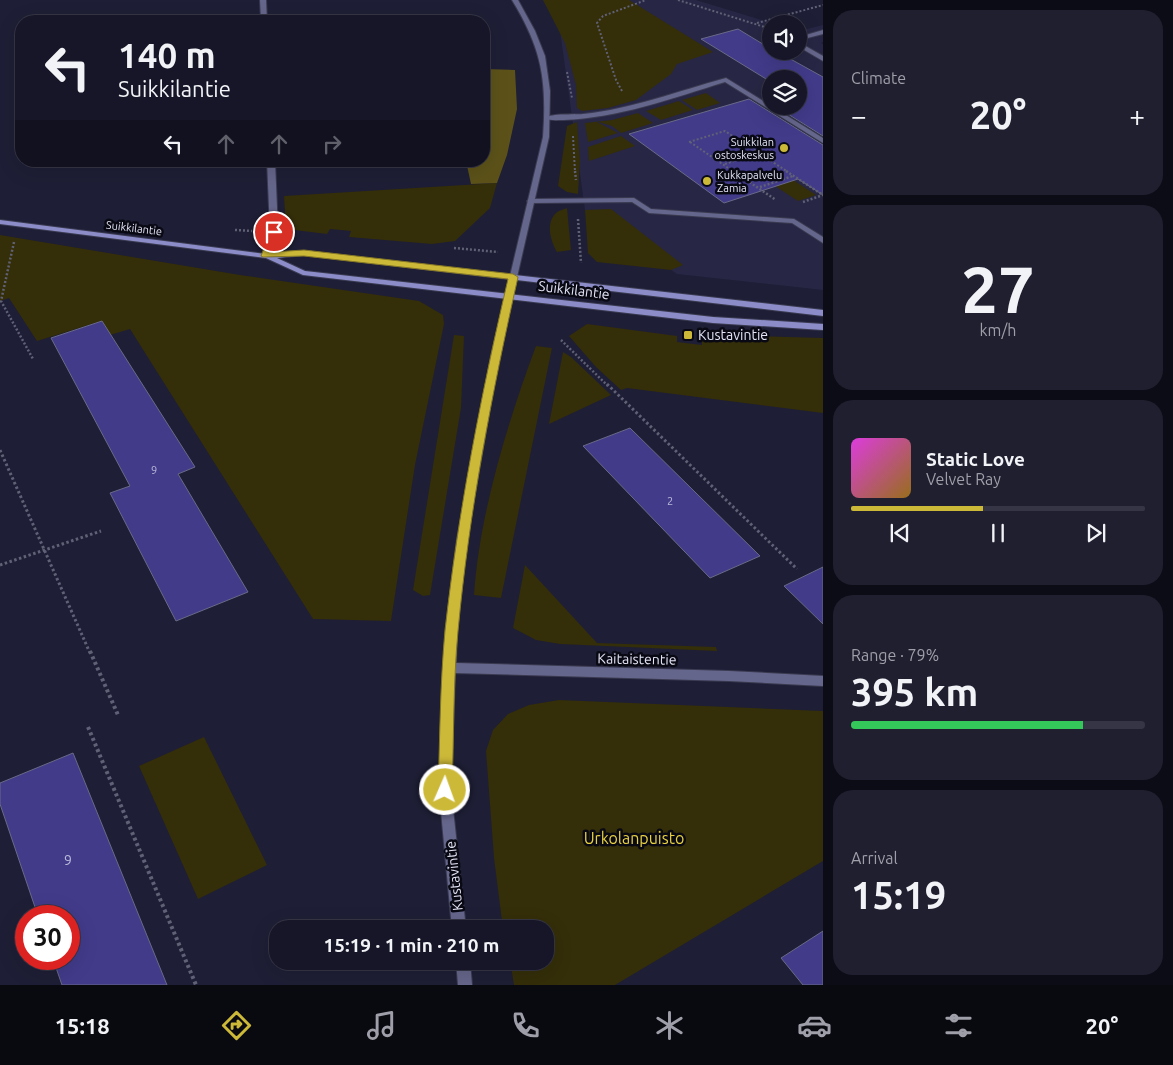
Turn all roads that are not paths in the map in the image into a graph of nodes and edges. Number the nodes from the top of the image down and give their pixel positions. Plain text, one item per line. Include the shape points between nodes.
1 (263, 0) edge
2 (515, 0) edge
3 (264, 15) edge
4 (823, 32) edge
5 (807, 37) edge
6 (807, 50) edge
7 (823, 59) edge
8 (548, 118) junction
9 (823, 141) edge
10 (271, 167) edge
11 (531, 201) junction
12 (0, 222) edge
13 (823, 241) edge
14 (266, 256) junction
15 (513, 277) junction
16 (509, 296) junction
17 (823, 313) edge
18 (823, 327) edge
19 (450, 668) junction
20 (823, 681) edge
21 (458, 920) edge
22 (464, 970) edge
23 (465, 985) edge

1 - 3 street
2 - 8 street, Kustavintie via 526,16 544,62
4 - 5 street
6 - 7 street
8 - 9 street via 572,118 634,108 726,80
8 - 11 street, Kustavintie
10 - 14 street via 274,232
11 - 13 street via 634,200 649,211 794,221
11 - 15 street, Kustavintie
12 - 14 main road, Suikkilantie
14 - 15 main road, Suikkilantie via 304,253
14 - 16 main road, Suikkilantie via 303,273
15 - 16 street, Kustavintie
15 - 17 main road, Suikkilantie
16 - 18 main road, Suikkilantie via 713,320
16 - 19 street, Kustavintie via 462,539
19 - 20 street, Kaitaistentie
19 - 21 street, Kustavintie via 445,790
22 - 23 street

